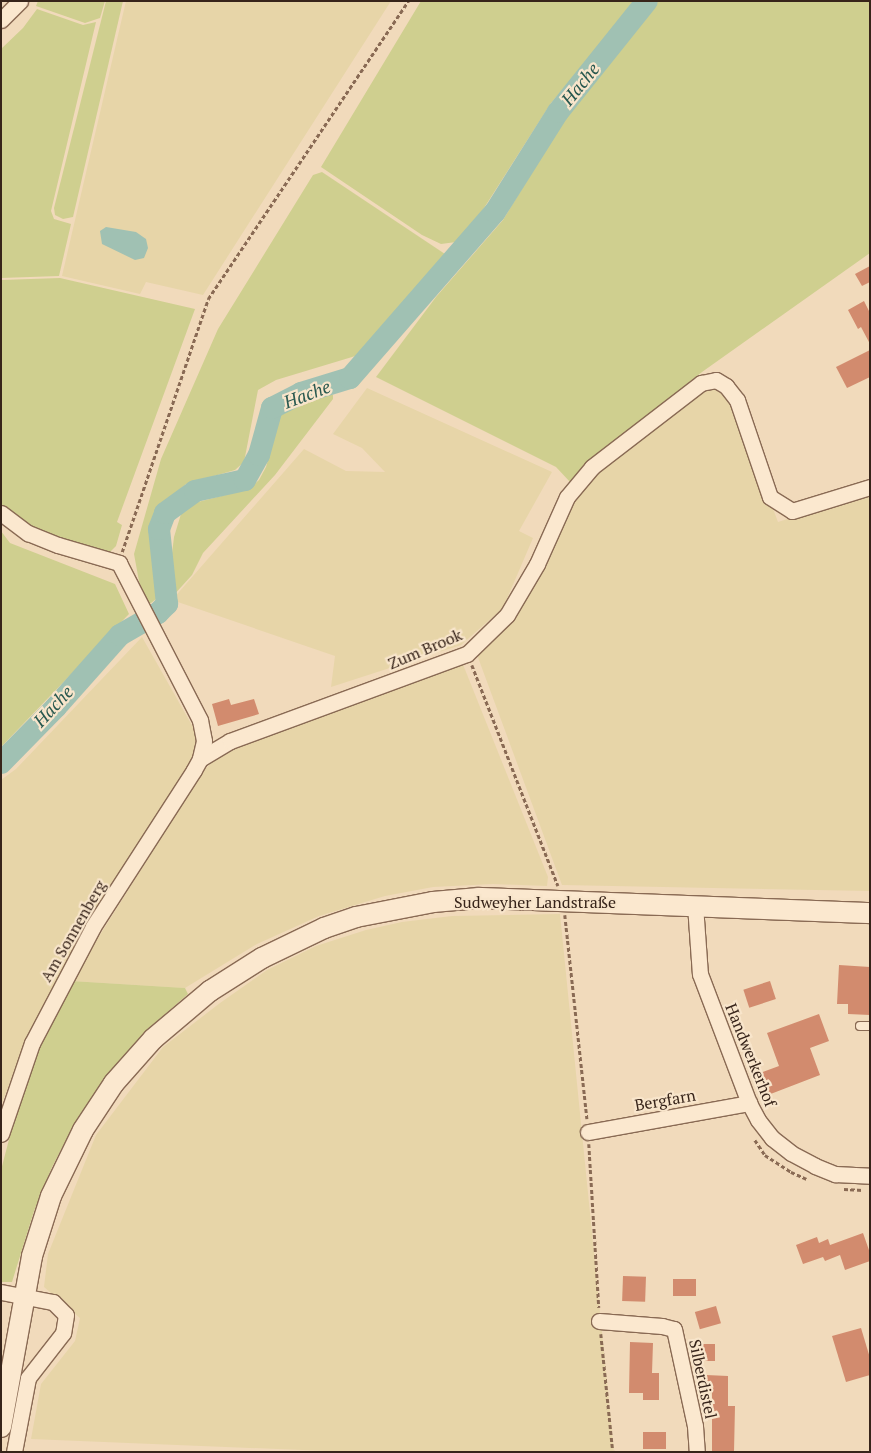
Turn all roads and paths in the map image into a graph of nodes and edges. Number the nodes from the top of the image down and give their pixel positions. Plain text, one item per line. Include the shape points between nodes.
1 (20, 1) edge
2 (408, 1) edge
3 (1, 20) edge
4 (870, 487) edge
5 (1, 513) edge
6 (119, 563) junction
7 (467, 654) junction
8 (200, 759) junction
9 (564, 900) junction
10 (695, 905) junction
11 (870, 913) edge
12 (860, 1026) dead end
13 (870, 1026) edge
14 (749, 1103) junction
15 (588, 1132) junction
16 (1, 1134) edge
17 (870, 1176) edge
18 (1, 1292) edge
19 (23, 1297) junction
20 (599, 1321) junction
21 (1, 1427) edge
22 (14, 1452) edge
23 (613, 1452) edge
24 (697, 1452) edge

1 - 3 street
2 - 6 path via 208,299
4 - 7 street, Zum Brook via 792,511 770,497 737,400 726,386 716,380 701,383 592,467 567,497 537,564 508,615
5 - 6 street via 28,533
6 - 8 street via 200,720 204,741
7 - 8 street, Zum Brook via 230,741
7 - 9 path
8 - 16 street, Am Sonnenberg via 93,927 32,1043
9 - 10 main road, Sudweyher Landstraße
9 - 15 path
9 - 19 main road, Sudweyher Landstraße via 479,898 432,902 356,917 292,942 210,991 153,1039 114,1084 83,1130 51,1196
10 - 11 main road, Sudweyher Landstraße
10 - 14 street, Handwerkerhof via 700,974
12 - 13 lane
14 - 15 street, Bergfarn
14 - 17 street, Handwerkerhof via 772,1138 791,1154 835,1174
15 - 20 path
18 - 19 street
19 - 21 main road, Sudweyher Landstraße
19 - 22 street via 53,1302 66,1315 63,1333 28,1378
20 - 23 path
20 - 24 street, Silberdistel via 662,1326 674,1330 695,1426

